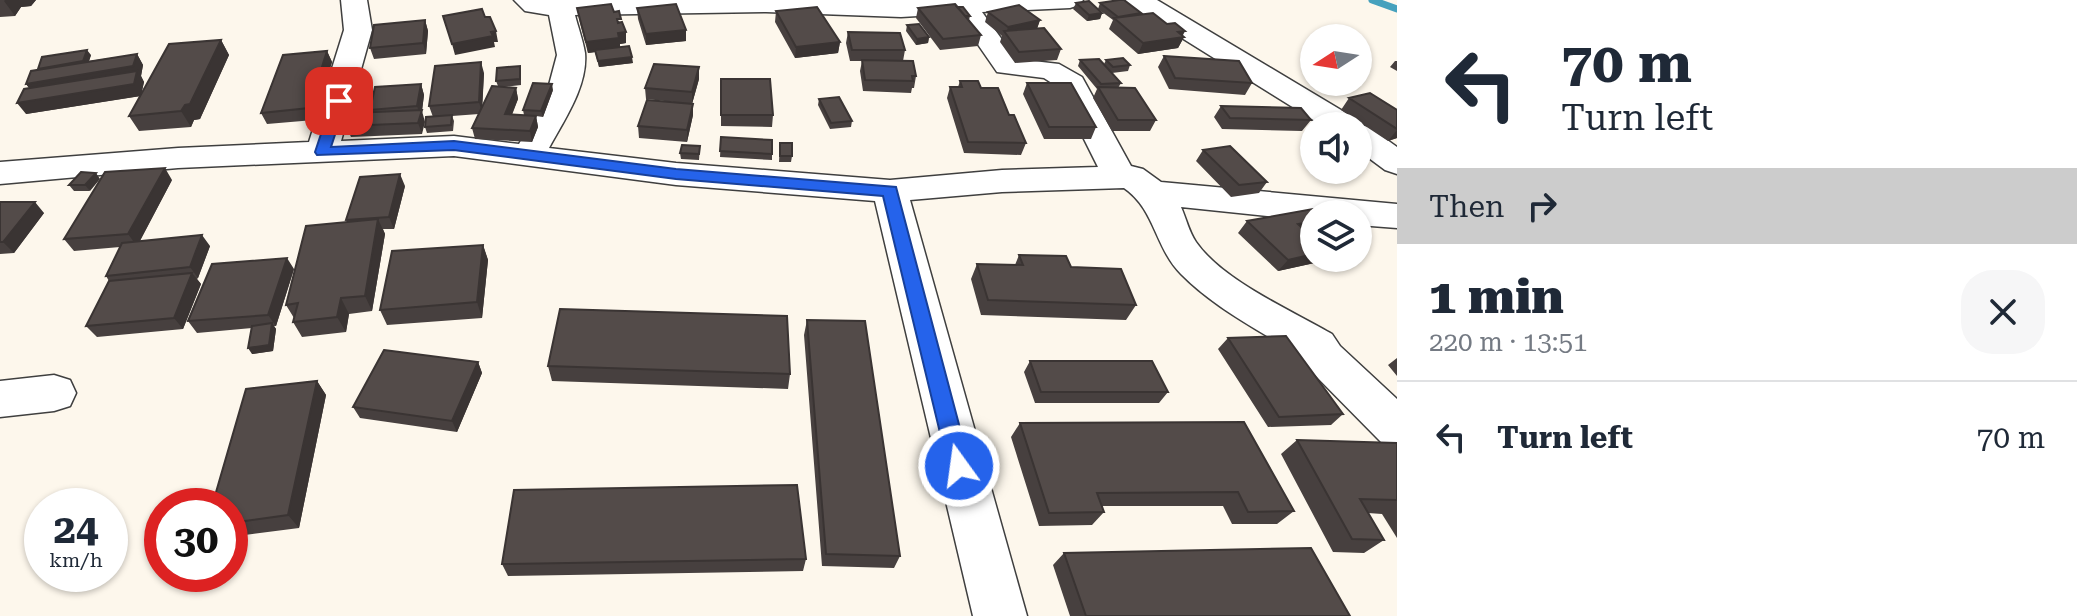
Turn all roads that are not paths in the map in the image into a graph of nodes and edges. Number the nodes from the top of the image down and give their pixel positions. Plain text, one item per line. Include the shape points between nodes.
1 (354, 0) edge
2 (527, 0) edge
3 (1070, 0) edge
4 (1138, 0) edge
5 (936, 4) edge
6 (565, 10) junction
7 (1320, 112) edge
8 (1372, 144) edge
9 (322, 152) junction
10 (528, 156) junction
11 (1397, 163) edge
12 (0, 173) edge
13 (1136, 184) junction
14 (890, 191) junction
15 (1397, 216) edge
16 (54, 393) dead end
17 (0, 399) edge
18 (1397, 428) edge
19 (1000, 616) edge

1 - 9 street via 358,30
2 - 6 street
3 - 5 street
4 - 7 street via 1202,34
5 - 6 street via 589,3
5 - 13 street via 970,14 1007,66 1064,75
6 - 10 street via 571,55 560,100
8 - 11 street
9 - 10 street via 454,146
9 - 12 street
10 - 14 street
13 - 14 street via 1002,181
13 - 15 street via 1223,201
13 - 18 street via 1162,201 1177,247 1192,263 1317,346
14 - 19 street
16 - 17 street

